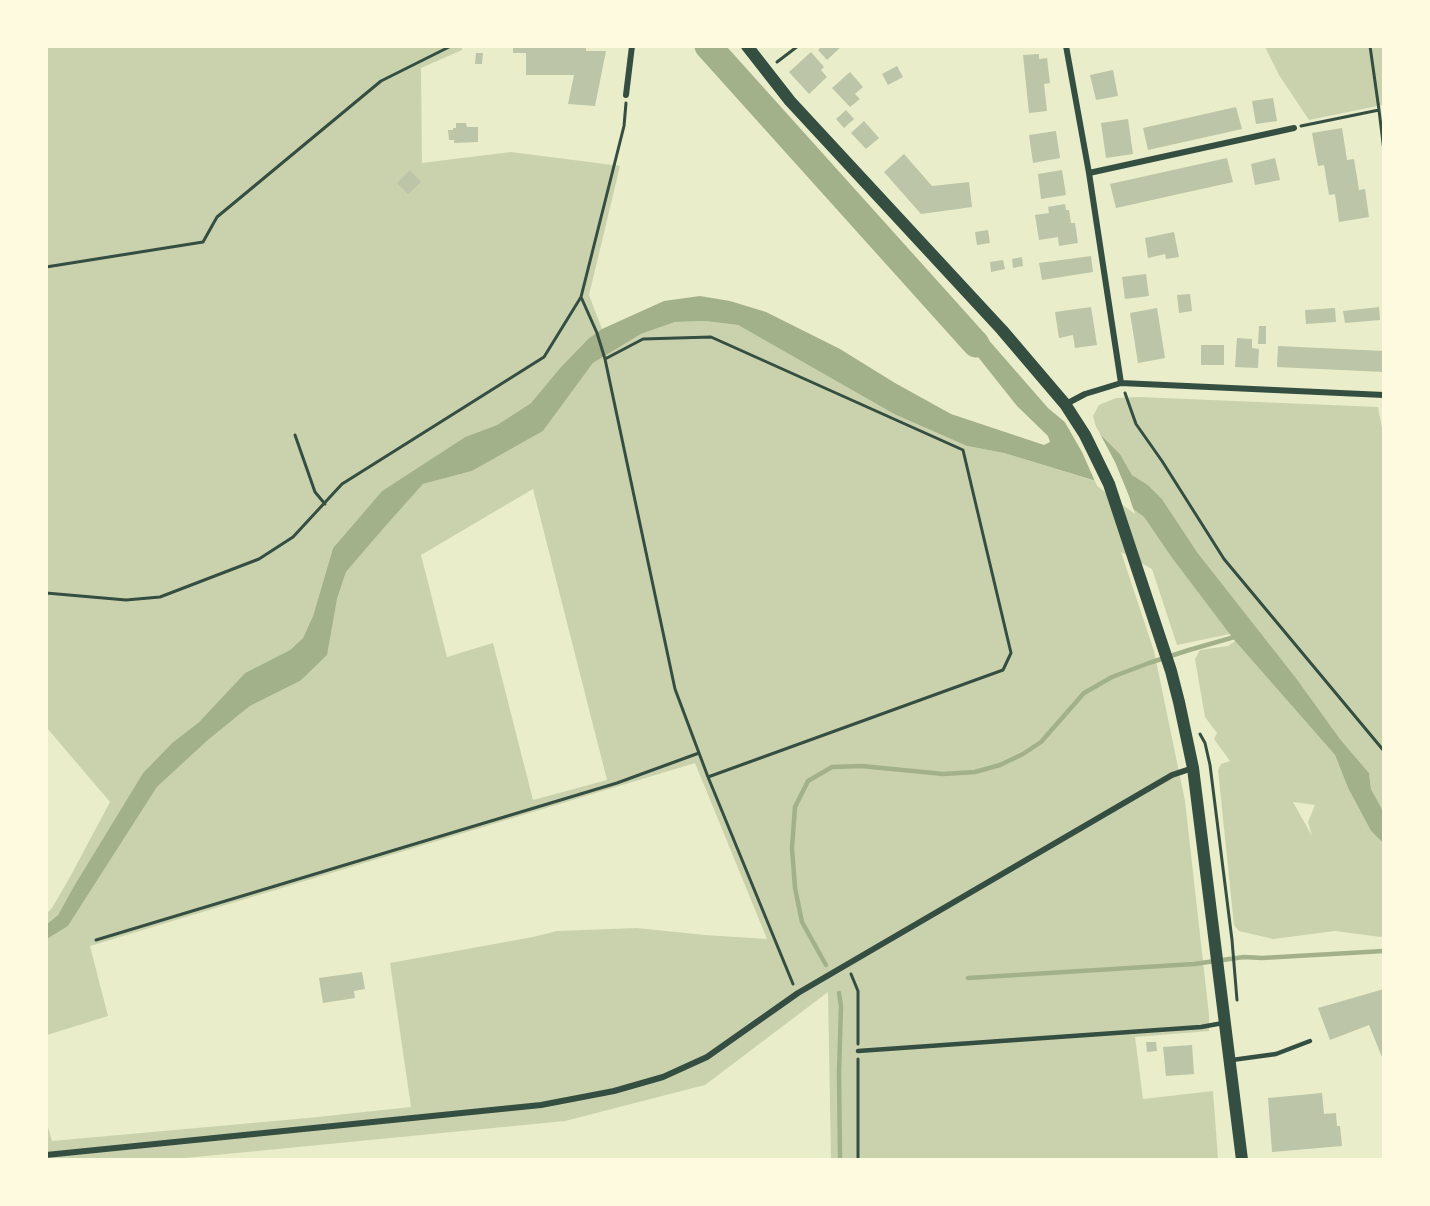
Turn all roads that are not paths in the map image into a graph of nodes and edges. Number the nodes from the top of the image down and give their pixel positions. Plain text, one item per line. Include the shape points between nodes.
1 (632, 46) edge
2 (747, 46) edge
3 (1066, 46) edge
4 (626, 95) road end
5 (1294, 128) road end
6 (1089, 173) junction
7 (1121, 383) junction
8 (1383, 395) edge
9 (1065, 404) junction
10 (1193, 768) junction
11 (1224, 1023) junction
12 (1310, 1041) dead end
13 (858, 1052) dead end
14 (1229, 1061) junction
15 (46, 1155) edge
16 (1242, 1160) edge

1 - 4 street
2 - 9 main road via 790,101 1002,330
3 - 6 street
5 - 6 street
6 - 7 street
7 - 8 street
7 - 9 street
9 - 10 main road via 1109,484 1171,671
10 - 11 main road
10 - 15 street via 1172,775 798,993 707,1057 663,1077 541,1105
11 - 13 lane
11 - 14 main road
12 - 14 lane via 1276,1054
14 - 16 main road

